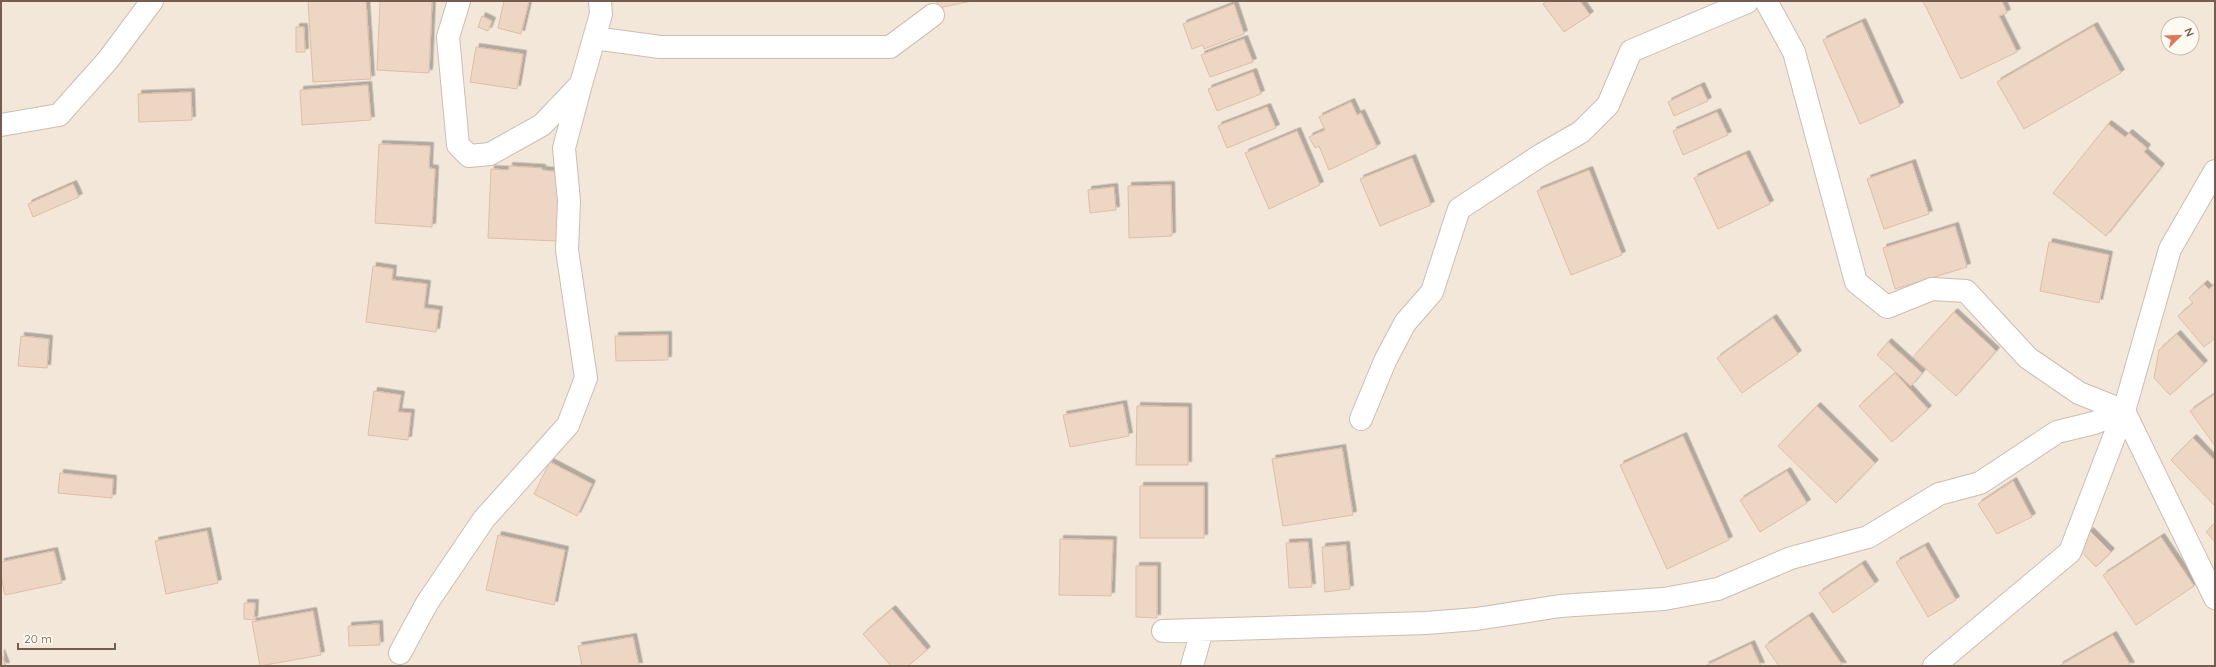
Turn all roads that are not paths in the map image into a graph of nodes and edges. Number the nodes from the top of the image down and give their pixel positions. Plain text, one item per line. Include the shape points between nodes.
1 (152, 1) edge
2 (458, 1) edge
3 (600, 1) edge
4 (1756, 1) edge
5 (933, 15) dead end
6 (594, 38) junction
7 (581, 84) junction
8 (1, 125) edge
9 (2215, 171) edge
10 (2124, 411) junction
11 (1361, 419) dead end
12 (2215, 598) edge
13 (1202, 630) junction
14 (1163, 631) dead end
15 (400, 653) dead end
16 (1192, 666) edge
17 (1934, 666) edge

1 - 8 street via 108,60 58,115
2 - 7 street via 448,37 458,145 469,156 490,154 542,125
3 - 6 street via 601,14
4 - 10 street via 1794,52 1856,282 1887,307 1932,289 1966,291 2028,358 2079,392
4 - 11 street via 1631,51 1608,105 1581,132 1459,209 1432,292 1406,323 1385,361
5 - 6 street via 890,47 660,47
6 - 7 street
7 - 15 street via 564,148 570,201 567,250 586,378 568,425 484,519 427,603
9 - 10 street via 2170,249
10 - 12 street
10 - 13 street via 2094,423 2057,432 1980,483 1939,494 1868,537 1791,558 1718,589 1664,599 1560,606 1469,620
10 - 17 street via 2070,552
13 - 14 street
13 - 16 street

